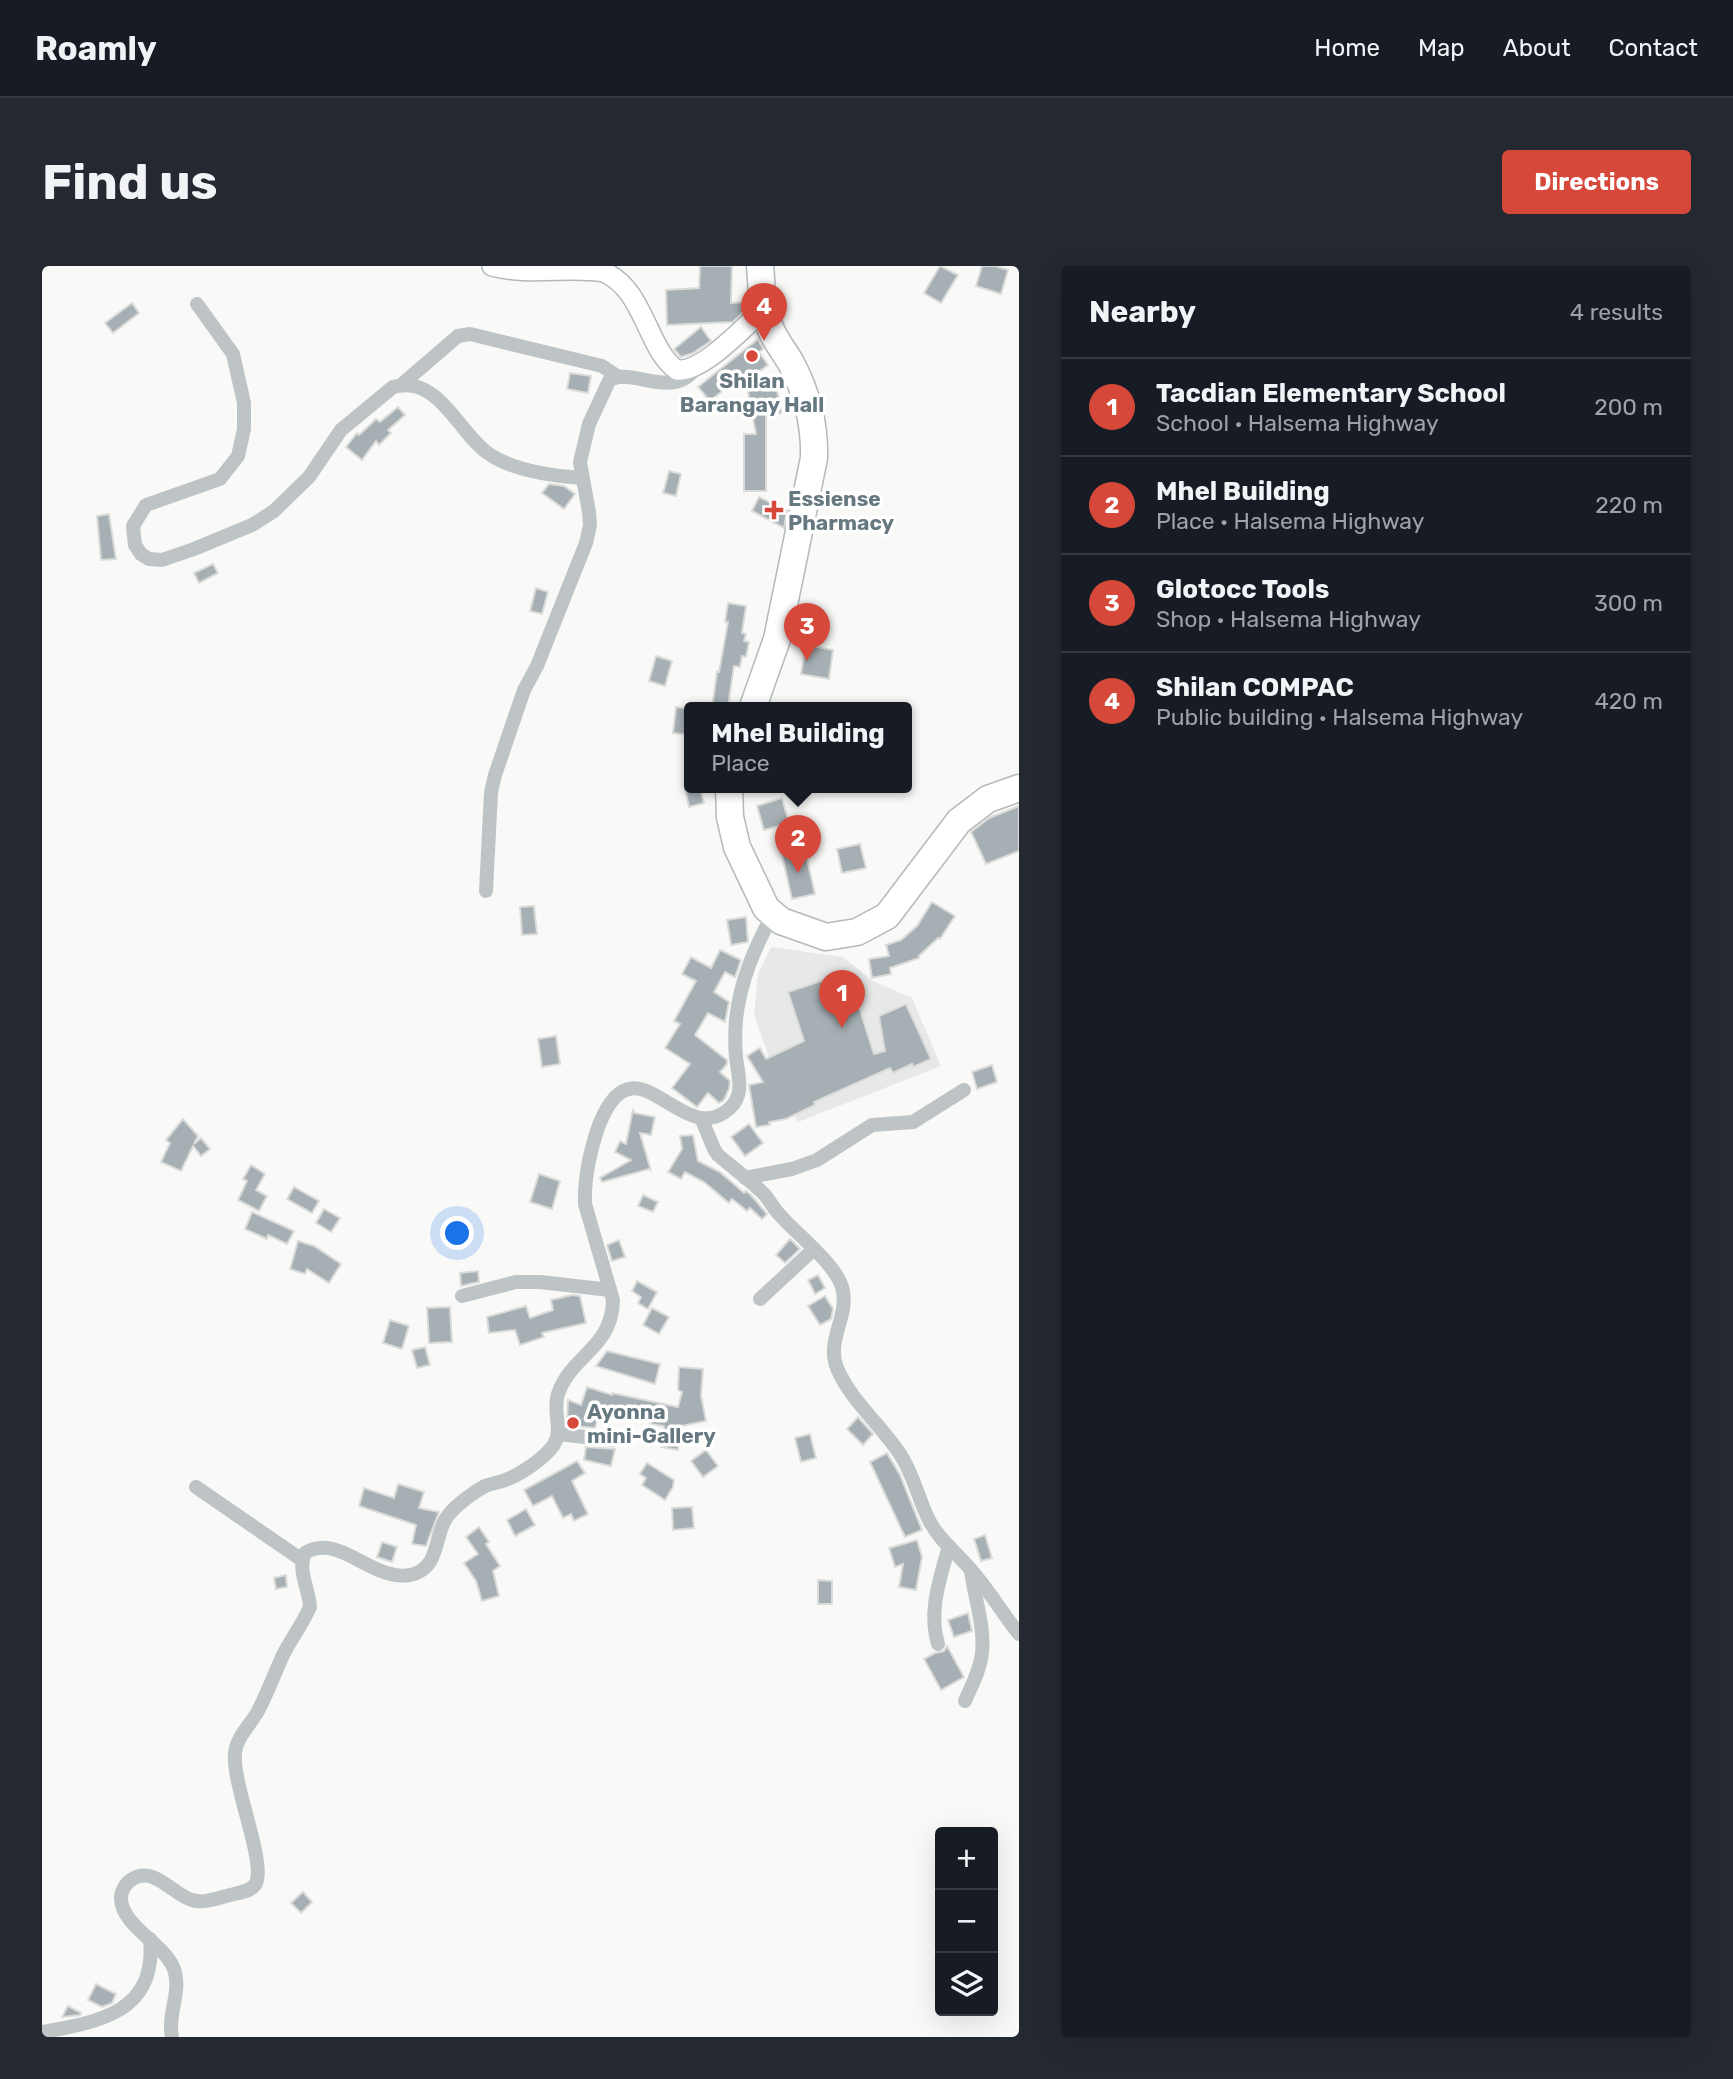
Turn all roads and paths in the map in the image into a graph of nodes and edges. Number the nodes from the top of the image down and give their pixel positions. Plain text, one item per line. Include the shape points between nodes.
1 (492, 266) edge
2 (760, 266) edge
3 (197, 304) dead end
4 (763, 310) junction
5 (696, 367) junction
6 (617, 376) junction
7 (401, 385) junction
8 (582, 478) junction
9 (755, 702) edge
10 (1019, 788) edge
11 (729, 793) edge
12 (486, 891) dead end
13 (773, 914) junction
14 (964, 1090) dead end
15 (702, 1120) junction
16 (745, 1178) junction
17 (814, 1249) junction
18 (610, 1290) junction
19 (462, 1296) dead end
20 (760, 1299) dead end
21 (558, 1434) junction
22 (612, 1440) dead end
23 (196, 1487) dead end
24 (948, 1546) junction
25 (302, 1560) junction
26 (971, 1569) junction
27 (1019, 1634) edge
28 (938, 1644) dead end
29 (965, 1701) dead end
30 (150, 1939) junction
31 (42, 2032) edge
32 (172, 2037) edge

1 - 5 main road via 529,271 585,268 605,273 628,292 672,366 683,370
2 - 4 highway
3 - 7 street via 233,354 244,429 238,456 220,478 146,505 133,526 135,545 149,559 162,560 194,549 274,511 309,477 341,430
4 - 5 main road
4 - 9 highway via 806,398 814,458 777,639
5 - 6 street via 685,378 670,382
6 - 7 street via 602,366 470,334 458,336
6 - 8 street via 609,381 589,424 580,462
7 - 8 street via 419,387 449,408 474,440 500,460
8 - 12 street via 590,525 495,775
10 - 13 highway via 988,799 959,821 887,916 871,926 826,937
11 - 13 highway via 737,847 755,888
13 - 15 street via 750,959 741,991 736,1032 740,1091 730,1108
14 - 16 street via 913,1122 872,1125 817,1160
15 - 16 street via 714,1149
15 - 18 street via 637,1089 614,1096 606,1109 588,1159 584,1189
16 - 17 street
17 - 20 street
17 - 24 street via 843,1288 843,1314 834,1339 837,1368 852,1395 898,1451 930,1522
18 - 19 street via 516,1282
18 - 21 street via 610,1326 571,1371 558,1394
21 - 22 street
21 - 25 street via 542,1456 451,1511 433,1558 418,1572 388,1574 322,1546 305,1553
23 - 25 street
24 - 26 street
24 - 28 street via 933,1609
25 - 30 street via 310,1607 235,1753 255,1853 256,1884 246,1891 200,1902 153,1877 133,1878 121,1898 125,1911
26 - 27 street
26 - 29 street via 982,1653
30 - 31 street via 151,1970 127,2006 81,2024
30 - 32 street via 175,1972

